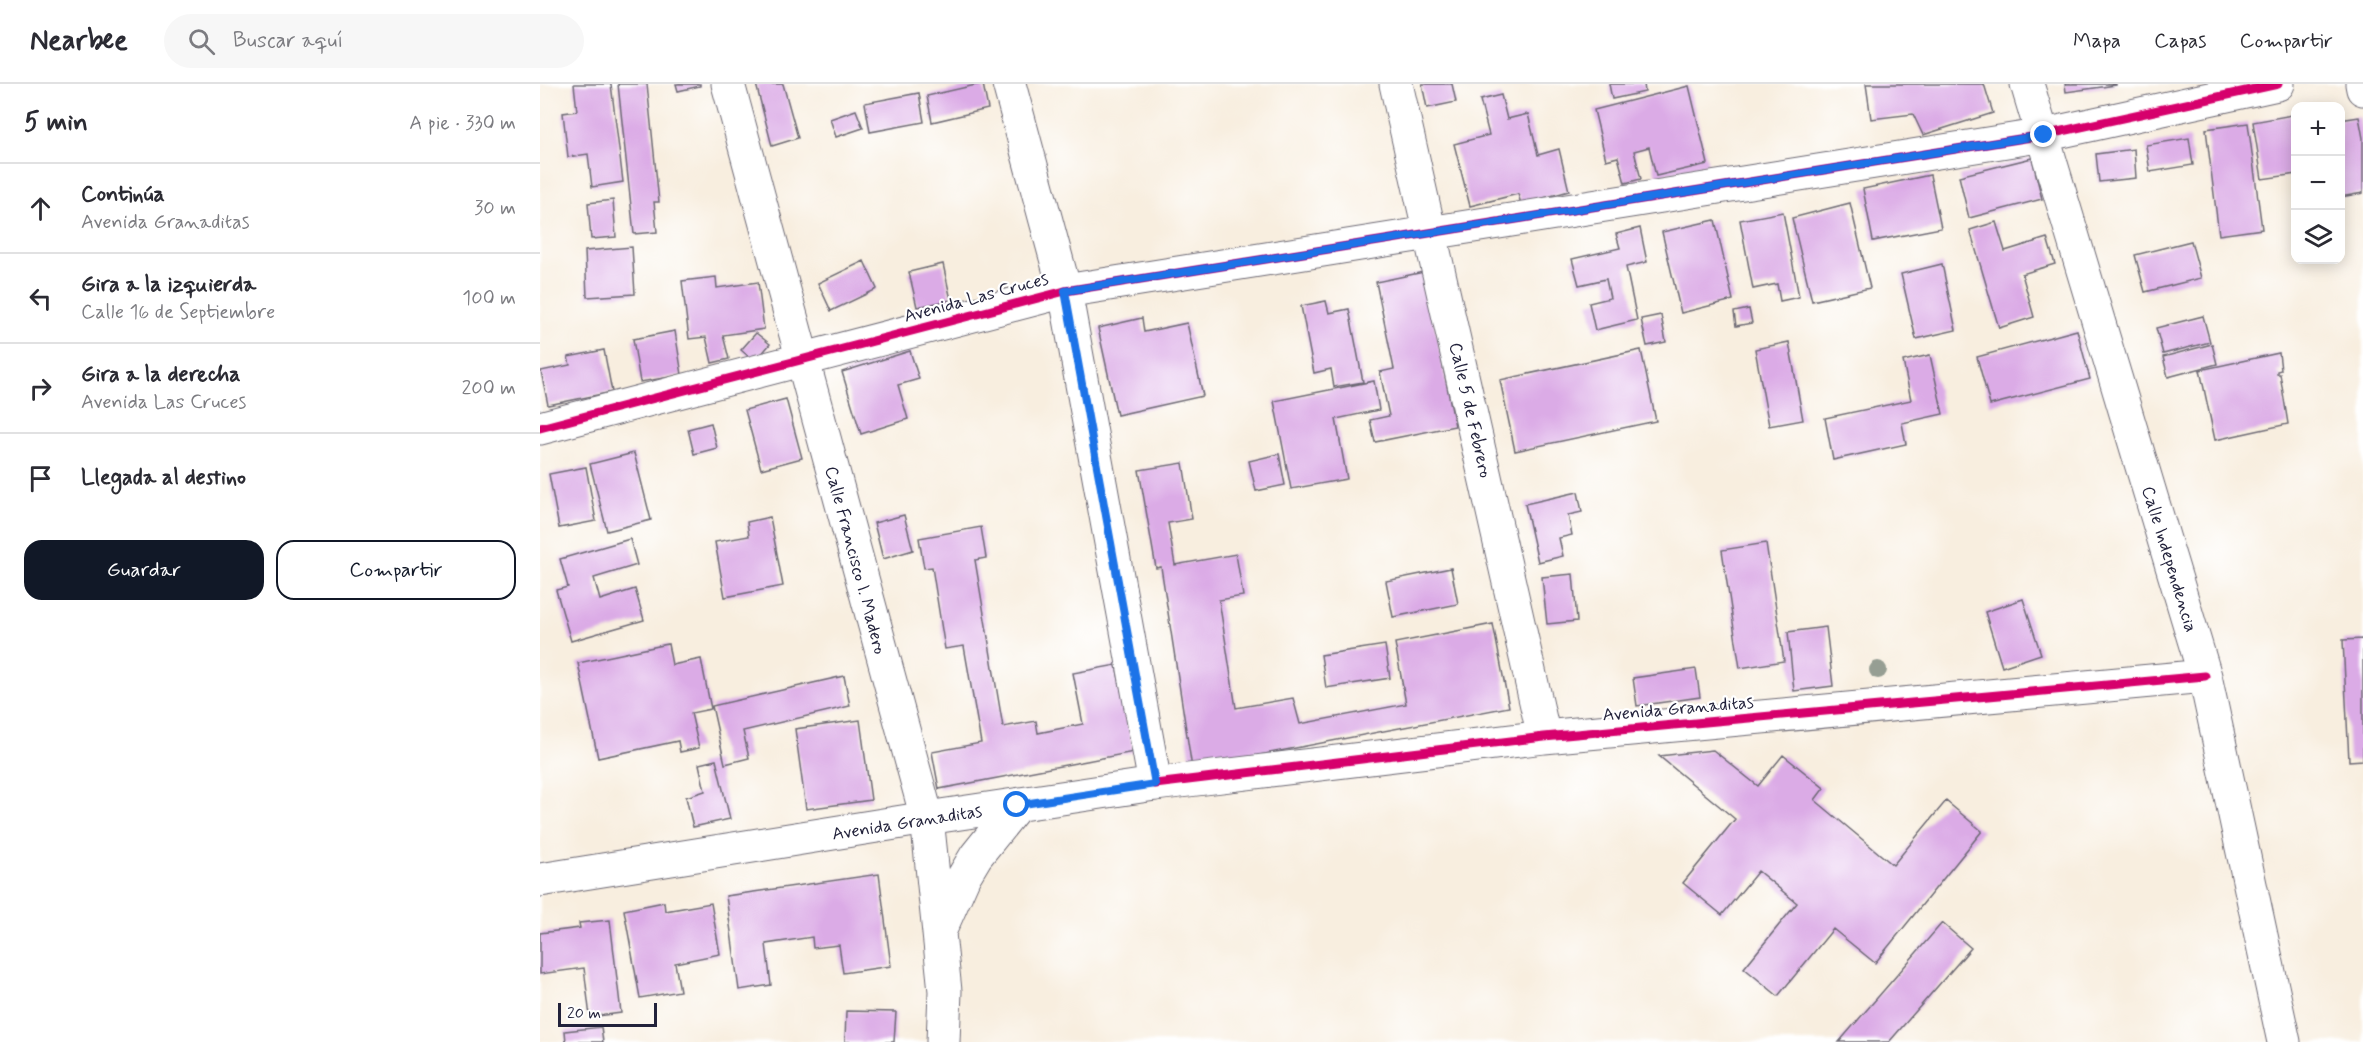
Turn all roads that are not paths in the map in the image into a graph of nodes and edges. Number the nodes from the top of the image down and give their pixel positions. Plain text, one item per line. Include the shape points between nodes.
1 (728, 84) edge
2 (1009, 84) edge
3 (1396, 84) edge
4 (2027, 84) edge
5 (2278, 84) edge
6 (2362, 84) edge
7 (2363, 89) edge
8 (2044, 135) junction
9 (1431, 233) junction
10 (1065, 291) junction
11 (802, 359) junction
12 (540, 428) edge
13 (2205, 676) junction
14 (1544, 737) junction
15 (1155, 784) junction
16 (1017, 805) junction
17 (927, 818) junction
18 (540, 880) edge
19 (939, 932) junction
20 (943, 1042) edge
21 (2284, 1042) edge

1 - 11 street, Calle Francisco I. Madero
2 - 10 street
3 - 9 street, Calle 5 de Febrero
4 - 8 street, Calle Independencia
5 - 8 street, Avenida Las Cruces
6 - 7 street
8 - 9 street, Avenida Las Cruces
8 - 13 street, Calle Independencia
9 - 10 street, Avenida Las Cruces
9 - 14 street, Calle 5 de Febrero
10 - 11 street, Avenida Las Cruces
10 - 15 street
11 - 12 street, Avenida Las Cruces
11 - 17 street, Calle Francisco I. Madero
13 - 14 street, Avenida Granaditas
13 - 21 street, Calle Independencia
14 - 15 street, Avenida Granaditas
15 - 16 street, Avenida Granaditas
16 - 17 street, Avenida Granaditas
16 - 19 street via 976,856
17 - 18 street, Avenida Granaditas
17 - 19 street, Calle Francisco I. Madero
19 - 20 street, Calle Francisco I. Madero via 945,991

